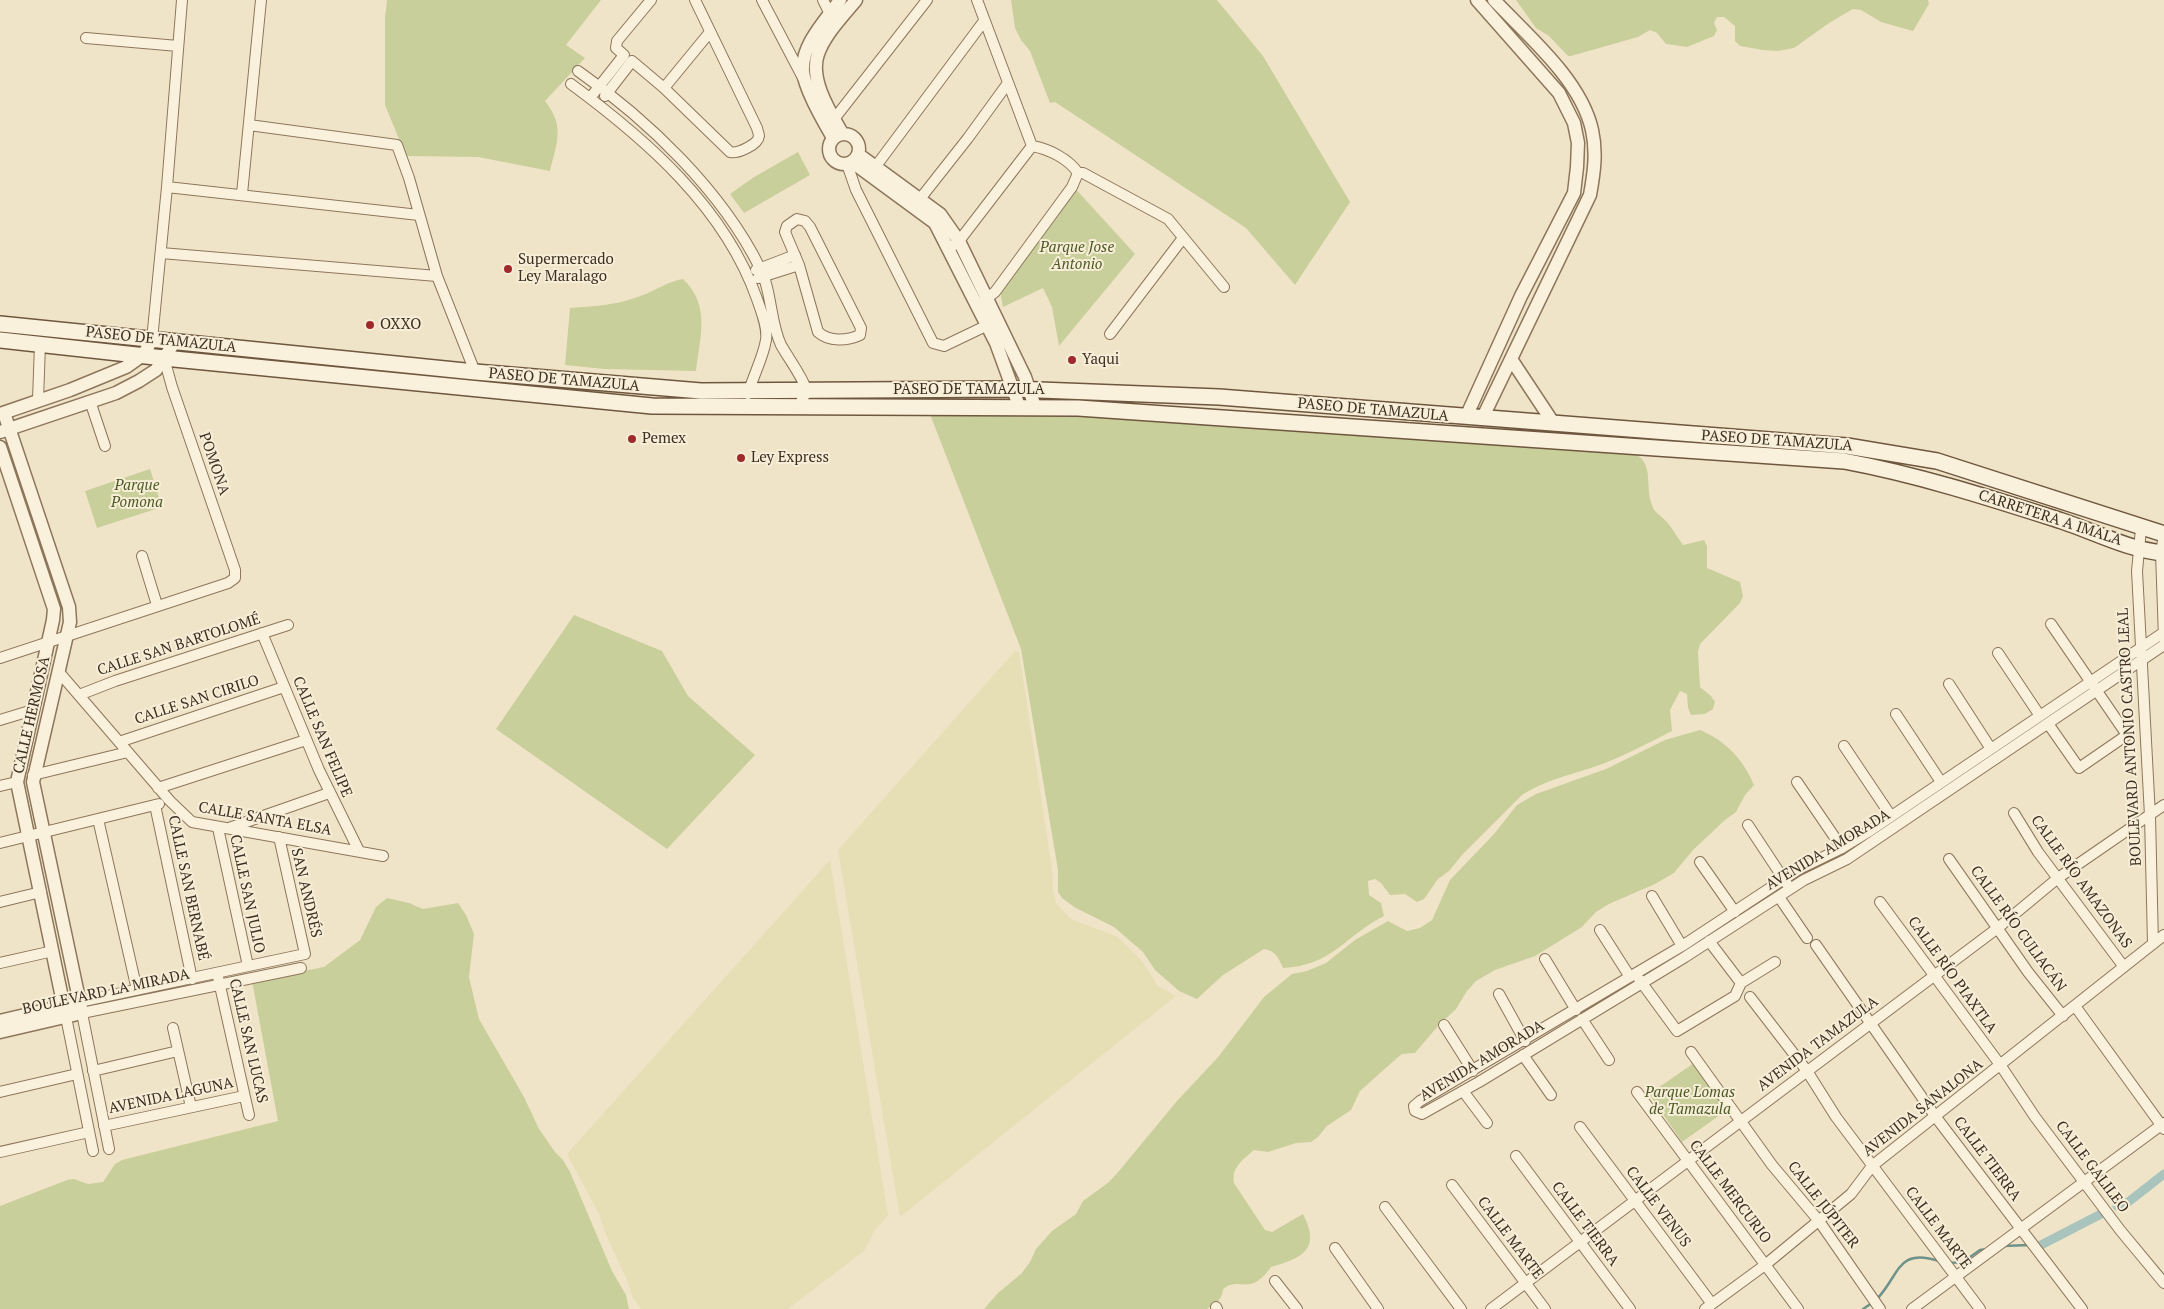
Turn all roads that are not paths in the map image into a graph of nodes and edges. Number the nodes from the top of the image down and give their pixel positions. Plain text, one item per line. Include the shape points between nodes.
1 (182, 0) edge
2 (260, 0) edge
3 (651, 0) edge
4 (695, 0) edge
5 (762, 0) edge
6 (823, 0) edge
7 (840, 0) edge
8 (856, 0) edge
9 (927, 0) edge
10 (976, 0) edge
11 (1477, 0) edge
12 (1494, 0) edge
13 (1505, 12) junction
14 (830, 14) junction
15 (984, 21) junction
16 (1497, 22) junction
17 (710, 32) junction
18 (86, 38) dead end
19 (178, 46) junction
20 (628, 58) junction
21 (578, 71) dead end
22 (804, 81) junction
23 (1008, 83) junction
24 (571, 84) dead end
25 (664, 88) junction
26 (604, 89) junction
27 (594, 101) junction
28 (249, 125) junction
29 (834, 130) junction
30 (1032, 146) junction
31 (852, 160) junction
32 (876, 166) junction
33 (1078, 173) junction
34 (167, 187) junction
35 (242, 194) junction
36 (716, 200) junction
37 (917, 202) junction
38 (706, 209) junction
39 (419, 215) junction
40 (734, 223) junction
41 (723, 231) junction
42 (1183, 238) junction
43 (1547, 243) junction
44 (954, 245) junction
45 (1562, 252) junction
46 (160, 253) junction
47 (797, 260) junction
48 (762, 272) junction
49 (437, 276) junction
50 (749, 278) junction
51 (1224, 287) dead end
52 (982, 302) junction
53 (773, 311) junction
54 (762, 314) junction
55 (992, 323) junction
56 (0, 324) edge
57 (1110, 334) dead end
58 (0, 340) edge
59 (152, 340) junction
60 (174, 343) junction
61 (40, 344) junction
62 (781, 344) junction
63 (763, 346) junction
64 (143, 355) junction
65 (164, 358) junction
66 (1511, 359) junction
67 (430, 367) junction
68 (476, 372) junction
69 (429, 383) junction
70 (661, 389) junction
71 (1014, 389) junction
72 (1030, 390) junction
73 (749, 391) junction
74 (807, 391) junction
75 (38, 400) junction
76 (90, 402) junction
77 (612, 403) junction
78 (1019, 406) junction
79 (745, 407) junction
80 (798, 407) junction
81 (1036, 407) junction
82 (2, 413) edge
83 (1466, 417) junction
84 (1482, 418) junction
85 (1554, 424) junction
86 (5, 430) edge
87 (105, 446) dead end
88 (0, 447) edge
89 (1937, 461) joint
90 (1936, 482) joint
91 (2141, 528) junction
92 (2164, 534) edge
93 (2138, 548) junction
94 (2162, 553) edge
95 (142, 556) dead end
96 (157, 605) junction
97 (2051, 624) dead end
98 (288, 625) dead end
99 (262, 633) junction
100 (2163, 633) edge
101 (67, 635) junction
102 (48, 641) junction
103 (2164, 646) edge
104 (2140, 648) junction
105 (2164, 650) edge
106 (1998, 653) dead end
107 (0, 658) edge
108 (2141, 661) junction
109 (2109, 668) junction
110 (58, 671) junction
111 (2115, 678) junction
112 (2090, 681) junction
113 (1949, 684) dead end
114 (284, 687) junction
115 (2097, 691) junction
116 (79, 695) junction
117 (33, 710) junction
118 (1896, 714) dead end
119 (2040, 716) junction
120 (0, 720) edge
121 (2049, 725) junction
122 (306, 740) junction
123 (119, 742) junction
124 (1844, 746) dead end
125 (1990, 749) junction
126 (128, 752) junction
127 (33, 775) junction
128 (18, 782) junction
129 (1797, 782) dead end
130 (1941, 782) junction
131 (0, 786) edge
132 (158, 788) junction
133 (329, 793) junction
134 (170, 801) junction
135 (1909, 804) junction
136 (154, 805) junction
137 (2164, 805) edge
138 (2014, 813) dead end
139 (1916, 814) junction
140 (1891, 816) junction
141 (2150, 816) junction
142 (98, 820) junction
143 (1748, 825) dead end
144 (222, 828) junction
145 (43, 833) junction
146 (28, 836) junction
147 (279, 838) junction
148 (0, 843) edge
149 (1842, 848) junction
150 (359, 851) junction
151 (383, 856) dead end
152 (1949, 859) dead end
153 (1700, 862) dead end
154 (2058, 878) junction
155 (1784, 879) junction
156 (1790, 889) junction
157 (41, 892) junction
158 (1652, 896) dead end
159 (1779, 897) junction
160 (0, 902) edge
161 (1880, 902) dead end
162 (1735, 912) junction
163 (1999, 927) junction
164 (1600, 930) dead end
165 (2164, 935) edge
166 (1807, 938) dead end
167 (1710, 941) junction
168 (2153, 944) junction
169 (1682, 946) junction
170 (1816, 946) dead end
171 (53, 951) junction
172 (305, 954) joint
173 (1545, 959) dead end
174 (1775, 962) dead end
175 (0, 964) edge
176 (248, 966) junction
177 (2124, 967) junction
178 (301, 968) dead end
179 (217, 973) junction
180 (1934, 975) junction
181 (1632, 976) junction
182 (192, 978) junction
183 (1642, 983) junction
184 (1741, 983) junction
185 (220, 984) junction
186 (137, 990) junction
187 (1499, 994) dead end
188 (1750, 996) dead end
189 (2075, 1006) junction
190 (80, 1008) junction
191 (1576, 1010) junction
192 (65, 1011) junction
193 (2063, 1016) junction
194 (1582, 1019) junction
195 (0, 1021) edge
196 (1871, 1024) junction
197 (1444, 1025) dead end
198 (173, 1028) dead end
199 (0, 1032) edge
200 (1525, 1041) junction
201 (178, 1051) junction
202 (1691, 1052) dead end
203 (1524, 1055) junction
204 (1609, 1060) dead end
205 (1485, 1064) junction
206 (2001, 1066) junction
207 (1807, 1071) junction
208 (93, 1072) junction
209 (1472, 1072) junction
210 (78, 1074) junction
211 (1491, 1075) junction
212 (1463, 1091) junction
213 (0, 1092) edge
214 (1637, 1092) dead end
215 (244, 1096) junction
216 (1551, 1096) dead end
217 (191, 1107) junction
218 (249, 1115) dead end
219 (1935, 1116) junction
220 (1741, 1121) junction
221 (1487, 1123) dead end
222 (104, 1126) junction
223 (2163, 1126) edge
224 (1580, 1127) dead end
225 (89, 1132) junction
226 (109, 1149) dead end
227 (93, 1151) dead end
228 (0, 1152) edge
229 (1516, 1156) dead end
230 (1688, 1160) junction
231 (1872, 1166) junction
232 (2086, 1182) junction
233 (1452, 1185) dead end
234 (1635, 1200) junction
235 (1385, 1207) dead end
236 (1819, 1221) junction
237 (2022, 1230) junction
238 (1580, 1241) junction
239 (1334, 1248) dead end
240 (1765, 1264) junction
241 (1956, 1277) junction
242 (1275, 1281) dead end
243 (1525, 1282) junction
244 (2164, 1283) edge
245 (1708, 1306) edge
246 (1297, 1309) edge
247 (1378, 1309) edge
248 (1461, 1309) edge
249 (1491, 1309) edge
250 (1545, 1309) edge
251 (1630, 1309) edge
252 (1798, 1309) edge
253 (1880, 1309) edge
254 (1912, 1309) edge
255 (1980, 1309) edge
256 (2082, 1309) edge

1 - 19 street
2 - 28 street
3 - 20 street via 617,41 616,48
4 - 17 street
5 - 22 street
6 - 14 street
7 - 14 street
8 - 29 street via 826,40 816,63 818,82
9 - 29 street
10 - 15 street
11 - 16 street
12 - 13 street
13 - 16 street
13 - 45 street via 1575,89 1592,129 1594,173 1590,194
14 - 22 street via 806,52
15 - 23 street
15 - 32 street
16 - 43 street via 1559,93 1574,123 1578,151 1574,193
17 - 25 street
17 - 25 street via 757,128 757,140 738,152 730,152
18 - 19 street
19 - 34 street
20 - 25 street
20 - 26 street
21 - 26 street
22 - 29 street
23 - 30 street
23 - 37 street
24 - 27 street
26 - 27 street
26 - 36 street via 643,122
27 - 38 street via 642,141
28 - 35 street
28 - 39 street via 397,146
29 - 31 street via 856,139 859,148
29 - 31 street via 828,147 830,156 837,163
30 - 33 street via 1068,161
30 - 44 street
31 - 32 street
31 - 37 street
31 - 55 street via 856,190 933,343 944,346
32 - 37 street
33 - 42 street via 1165,216
33 - 52 street via 1072,187 995,292
34 - 35 street
34 - 46 street
35 - 39 street
36 - 38 street via 714,208
36 - 40 street
37 - 44 street via 940,214
38 - 41 street
39 - 49 street
40 - 41 street via 726,225
40 - 48 street
41 - 50 street
42 - 51 street
42 - 57 street
43 - 45 street
43 - 83 street
44 - 52 street
45 - 66 street
46 - 49 street
46 - 59 street
47 - 47 street via 818,332 829,339 860,335 861,328 810,227 799,219 785,232
47 - 48 street
48 - 50 street
48 - 53 street
49 - 68 street
50 - 54 street
52 - 55 street
53 - 54 street
53 - 62 street
54 - 63 street via 766,340
55 - 71 street via 996,343
55 - 72 street
56 - 59 main road, PASEO DE TAMAZULA
58 - 61 main road, PASEO DE TAMAZULA
59 - 60 main road, PASEO DE TAMAZULA
59 - 64 street
60 - 65 street
60 - 67 main road, PASEO DE TAMAZULA
61 - 64 main road, PASEO DE TAMAZULA
61 - 75 street
62 - 63 street
62 - 74 street via 799,371
63 - 73 street
64 - 65 main road, PASEO DE TAMAZULA
64 - 75 street via 126,366
65 - 69 main road, PASEO DE TAMAZULA
65 - 76 street via 156,370 139,381
65 - 96 street, POMONA via 235,578
66 - 84 street
66 - 85 street
67 - 68 main road, PASEO DE TAMAZULA
67 - 69 main road
68 - 70 main road, PASEO DE TAMAZULA
69 - 77 main road, PASEO DE TAMAZULA
70 - 73 main road, PASEO DE TAMAZULA
70 - 77 main road via 623,396
71 - 72 main road, PASEO DE TAMAZULA
71 - 74 main road, PASEO DE TAMAZULA
71 - 78 street
72 - 81 street
72 - 83 main road, PASEO DE TAMAZULA via 1219,397
73 - 74 main road, PASEO DE TAMAZULA
73 - 79 street
74 - 80 street
75 - 82 street
76 - 86 street
76 - 87 street
77 - 79 main road, PASEO DE TAMAZULA
78 - 80 main road, PASEO DE TAMAZULA
78 - 81 main road, PASEO DE TAMAZULA
79 - 80 main road, PASEO DE TAMAZULA
81 - 90 main road, PASEO DE TAMAZULA via 1123,410 1844,461
82 - 86 street, CALLE HERMOSA
83 - 84 main road, PASEO DE TAMAZULA
84 - 85 main road, PASEO DE TAMAZULA
85 - 89 main road, PASEO DE TAMAZULA via 1847,446
86 - 101 street, CALLE HERMOSA via 65,591 70,622
88 - 102 street, CALLE HERMOSA via 54,609
89 - 91 main road, CARRETERA A IMALA
90 - 93 main road, CARRETERA A IMALA
91 - 92 main road, CARRETERA A IMALA
91 - 93 street, BOULEVARD ANTONIO CASTRO LEAL
92 - 94 street
93 - 94 main road, CARRETERA A IMALA
93 - 104 street, BOULEVARD ANTONIO CASTRO LEAL
94 - 100 street
95 - 96 street
96 - 101 street
97 - 112 street
98 - 99 street, CALLE SAN BARTOLOMÉ
99 - 114 street, CALLE SAN FELIPE
99 - 116 street, CALLE SAN BARTOLOMÉ
100 - 103 street
100 - 104 street, AVENIDA AMORADA
101 - 102 street
101 - 110 street, CALLE HERMOSA
102 - 107 street
102 - 117 street, CALLE HERMOSA
103 - 105 street
103 - 108 street, AVENIDA AMORADA
104 - 108 street, BOULEVARD ANTONIO CASTRO LEAL
104 - 109 street, AVENIDA AMORADA
106 - 119 street
108 - 111 street, AVENIDA AMORADA
108 - 141 street, BOULEVARD ANTONIO CASTRO LEAL
109 - 111 street
109 - 112 street, AVENIDA AMORADA
110 - 116 street, CALLE SANTA ELSA
110 - 127 street, CALLE HERMOSA
111 - 115 street, AVENIDA AMORADA
112 - 115 street
112 - 119 street, AVENIDA AMORADA
113 - 125 street
114 - 122 street, CALLE SAN FELIPE
114 - 123 street, CALLE SAN CIRILO
115 - 121 street, AVENIDA AMORADA
115 - 121 street via 2127,735 2079,768
116 - 123 street, CALLE SANTA ELSA
117 - 120 street
117 - 128 street, CALLE HERMOSA
118 - 130 street
119 - 125 street, AVENIDA AMORADA
121 - 139 street, AVENIDA AMORADA
122 - 132 street
122 - 133 street, CALLE SAN FELIPE
123 - 126 street, CALLE SANTA ELSA
124 - 140 street
125 - 130 street, AVENIDA AMORADA
126 - 127 street
126 - 132 street, CALLE SANTA ELSA
127 - 145 street, CALLE HERMOSA via 33,790
128 - 131 street
128 - 146 street, CALLE HERMOSA
129 - 149 street
130 - 135 street, AVENIDA AMORADA
132 - 134 street, CALLE SANTA ELSA
133 - 144 street
133 - 150 street, CALLE SAN FELIPE
134 - 136 street
134 - 144 street, CALLE SANTA ELSA via 192,822
135 - 139 street
135 - 140 street, AVENIDA AMORADA
136 - 142 street
136 - 182 street, CALLE SAN BERNABÉ
137 - 141 street, AVENIDA TAMAZULA
138 - 154 street, CALLE RÍO AMAZONAS
139 - 156 street, AVENIDA AMORADA via 1847,859
140 - 149 street, AVENIDA AMORADA
141 - 154 street, AVENIDA TAMAZULA
141 - 168 street, BOULEVARD ANTONIO CASTRO LEAL
142 - 145 street
142 - 186 street
143 - 155 street
144 - 147 street, CALLE SANTA ELSA
144 - 176 street, CALLE SAN JULIO
145 - 146 street
145 - 190 street, CALLE HERMOSA
146 - 148 street
146 - 157 street, CALLE HERMOSA
147 - 150 street, CALLE SANTA ELSA
147 - 172 street, SAN ANDRÉS
149 - 155 street, AVENIDA AMORADA
150 - 151 street, CALLE SANTA ELSA
152 - 163 street, CALLE RÍO CULIACÁN
153 - 162 street
154 - 163 street, AVENIDA TAMAZULA
154 - 177 street, CALLE RÍO AMAZONAS
155 - 156 street
155 - 162 street, AVENIDA AMORADA
156 - 159 street, AVENIDA AMORADA
157 - 160 street
157 - 171 street, CALLE HERMOSA
158 - 169 street
159 - 166 street
159 - 167 street, AVENIDA AMORADA
161 - 180 street, CALLE RÍO PIAXTLA
162 - 169 street, AVENIDA AMORADA
163 - 180 street, AVENIDA TAMAZULA
163 - 193 street, CALLE RÍO CULIACÁN via 2028,972
164 - 181 street
165 - 168 street, AVENIDA SANALONA
167 - 183 street, AVENIDA AMORADA
167 - 184 street
168 - 177 street, AVENIDA SANALONA
169 - 181 street, AVENIDA AMORADA
170 - 196 street, CALLE TIERRA
171 - 175 street
171 - 192 street, CALLE HERMOSA
172 - 176 street, BOULEVARD LA MIRADA
173 - 191 street
174 - 184 street
176 - 179 street, BOULEVARD LA MIRADA
177 - 189 street, AVENIDA SANALONA
178 - 185 street, BOULEVARD LA MIRADA
179 - 182 street, BOULEVARD LA MIRADA
179 - 185 street, CALLE SAN LUCAS
180 - 196 street, AVENIDA TAMAZULA
180 - 206 street, CALLE RÍO PIAXTLA
181 - 183 street
181 - 191 street, AVENIDA AMORADA
182 - 186 street, BOULEVARD LA MIRADA
183 - 184 street via 1677,1030 1735,996
183 - 194 street, AVENIDA AMORADA
185 - 190 street, BOULEVARD LA MIRADA
185 - 215 street, CALLE SAN LUCAS
186 - 190 street, BOULEVARD LA MIRADA
187 - 200 street
188 - 207 street, CALLE MARTE
189 - 193 street, AVENIDA SANALONA
189 - 223 street
190 - 192 street, BOULEVARD LA MIRADA
190 - 208 street, CALLE HERMOSA
191 - 200 street, AVENIDA AMORADA
192 - 195 street, BOULEVARD LA MIRADA
192 - 199 street, BOULEVARD LA MIRADA
192 - 210 street, CALLE HERMOSA
193 - 206 street, AVENIDA SANALONA
194 - 203 street, AVENIDA AMORADA
194 - 204 street
196 - 207 street, AVENIDA TAMAZULA
196 - 219 street, CALLE TIERRA
197 - 209 street
198 - 201 street
200 - 205 street, AVENIDA AMORADA
201 - 208 street
201 - 217 street
202 - 220 street, CALLE JÚPITER
203 - 211 street, AVENIDA AMORADA
203 - 216 street
205 - 209 street, AVENIDA AMORADA
205 - 211 street
206 - 219 street, AVENIDA SANALONA
206 - 232 street, CALLE GALILEO via 2035,1117
207 - 220 street, AVENIDA TAMAZULA
207 - 231 street, CALLE MARTE
208 - 222 street, CALLE HERMOSA
209 - 212 street, AVENIDA AMORADA via 1420,1101 1414,1106 1415,1111 1422,1114
210 - 213 street
210 - 225 street, CALLE HERMOSA
211 - 212 street, AVENIDA AMORADA
212 - 221 street
214 - 230 street, CALLE MERCURIO
215 - 217 street, AVENIDA LAGUNA
215 - 218 street, CALLE SAN LUCAS
217 - 222 street, AVENIDA LAGUNA
219 - 231 street, AVENIDA SANALONA
219 - 237 street, CALLE TIERRA
220 - 230 street, AVENIDA TAMAZULA
220 - 236 street, CALLE JÚPITER via 1772,1165
222 - 226 street, CALLE HERMOSA
223 - 232 street
224 - 234 street, CALLE VENUS
225 - 227 street, CALLE HERMOSA
225 - 228 street
229 - 238 street, CALLE TIERRA
230 - 234 street, AVENIDA TAMAZULA
230 - 240 street, CALLE MERCURIO
231 - 236 street, AVENIDA SANALONA via 1851,1194
231 - 241 street, CALLE MARTE
232 - 237 street
232 - 244 street, CALLE GALILEO
233 - 243 street, CALLE MARTE
234 - 238 street, AVENIDA TAMAZULA
234 - 245 street, CALLE VENUS
235 - 248 street
236 - 240 street, AVENIDA SANALONA
236 - 253 street, CALLE JÚPITER
237 - 241 street
237 - 256 street, CALLE TIERRA
238 - 243 street, AVENIDA TAMAZULA
238 - 251 street, CALLE TIERRA
239 - 247 street
240 - 245 street, AVENIDA SANALONA
240 - 252 street, CALLE MERCURIO
241 - 254 street
241 - 255 street, CALLE MARTE
242 - 246 street
243 - 249 street, AVENIDA TAMAZULA
243 - 250 street, CALLE MARTE

